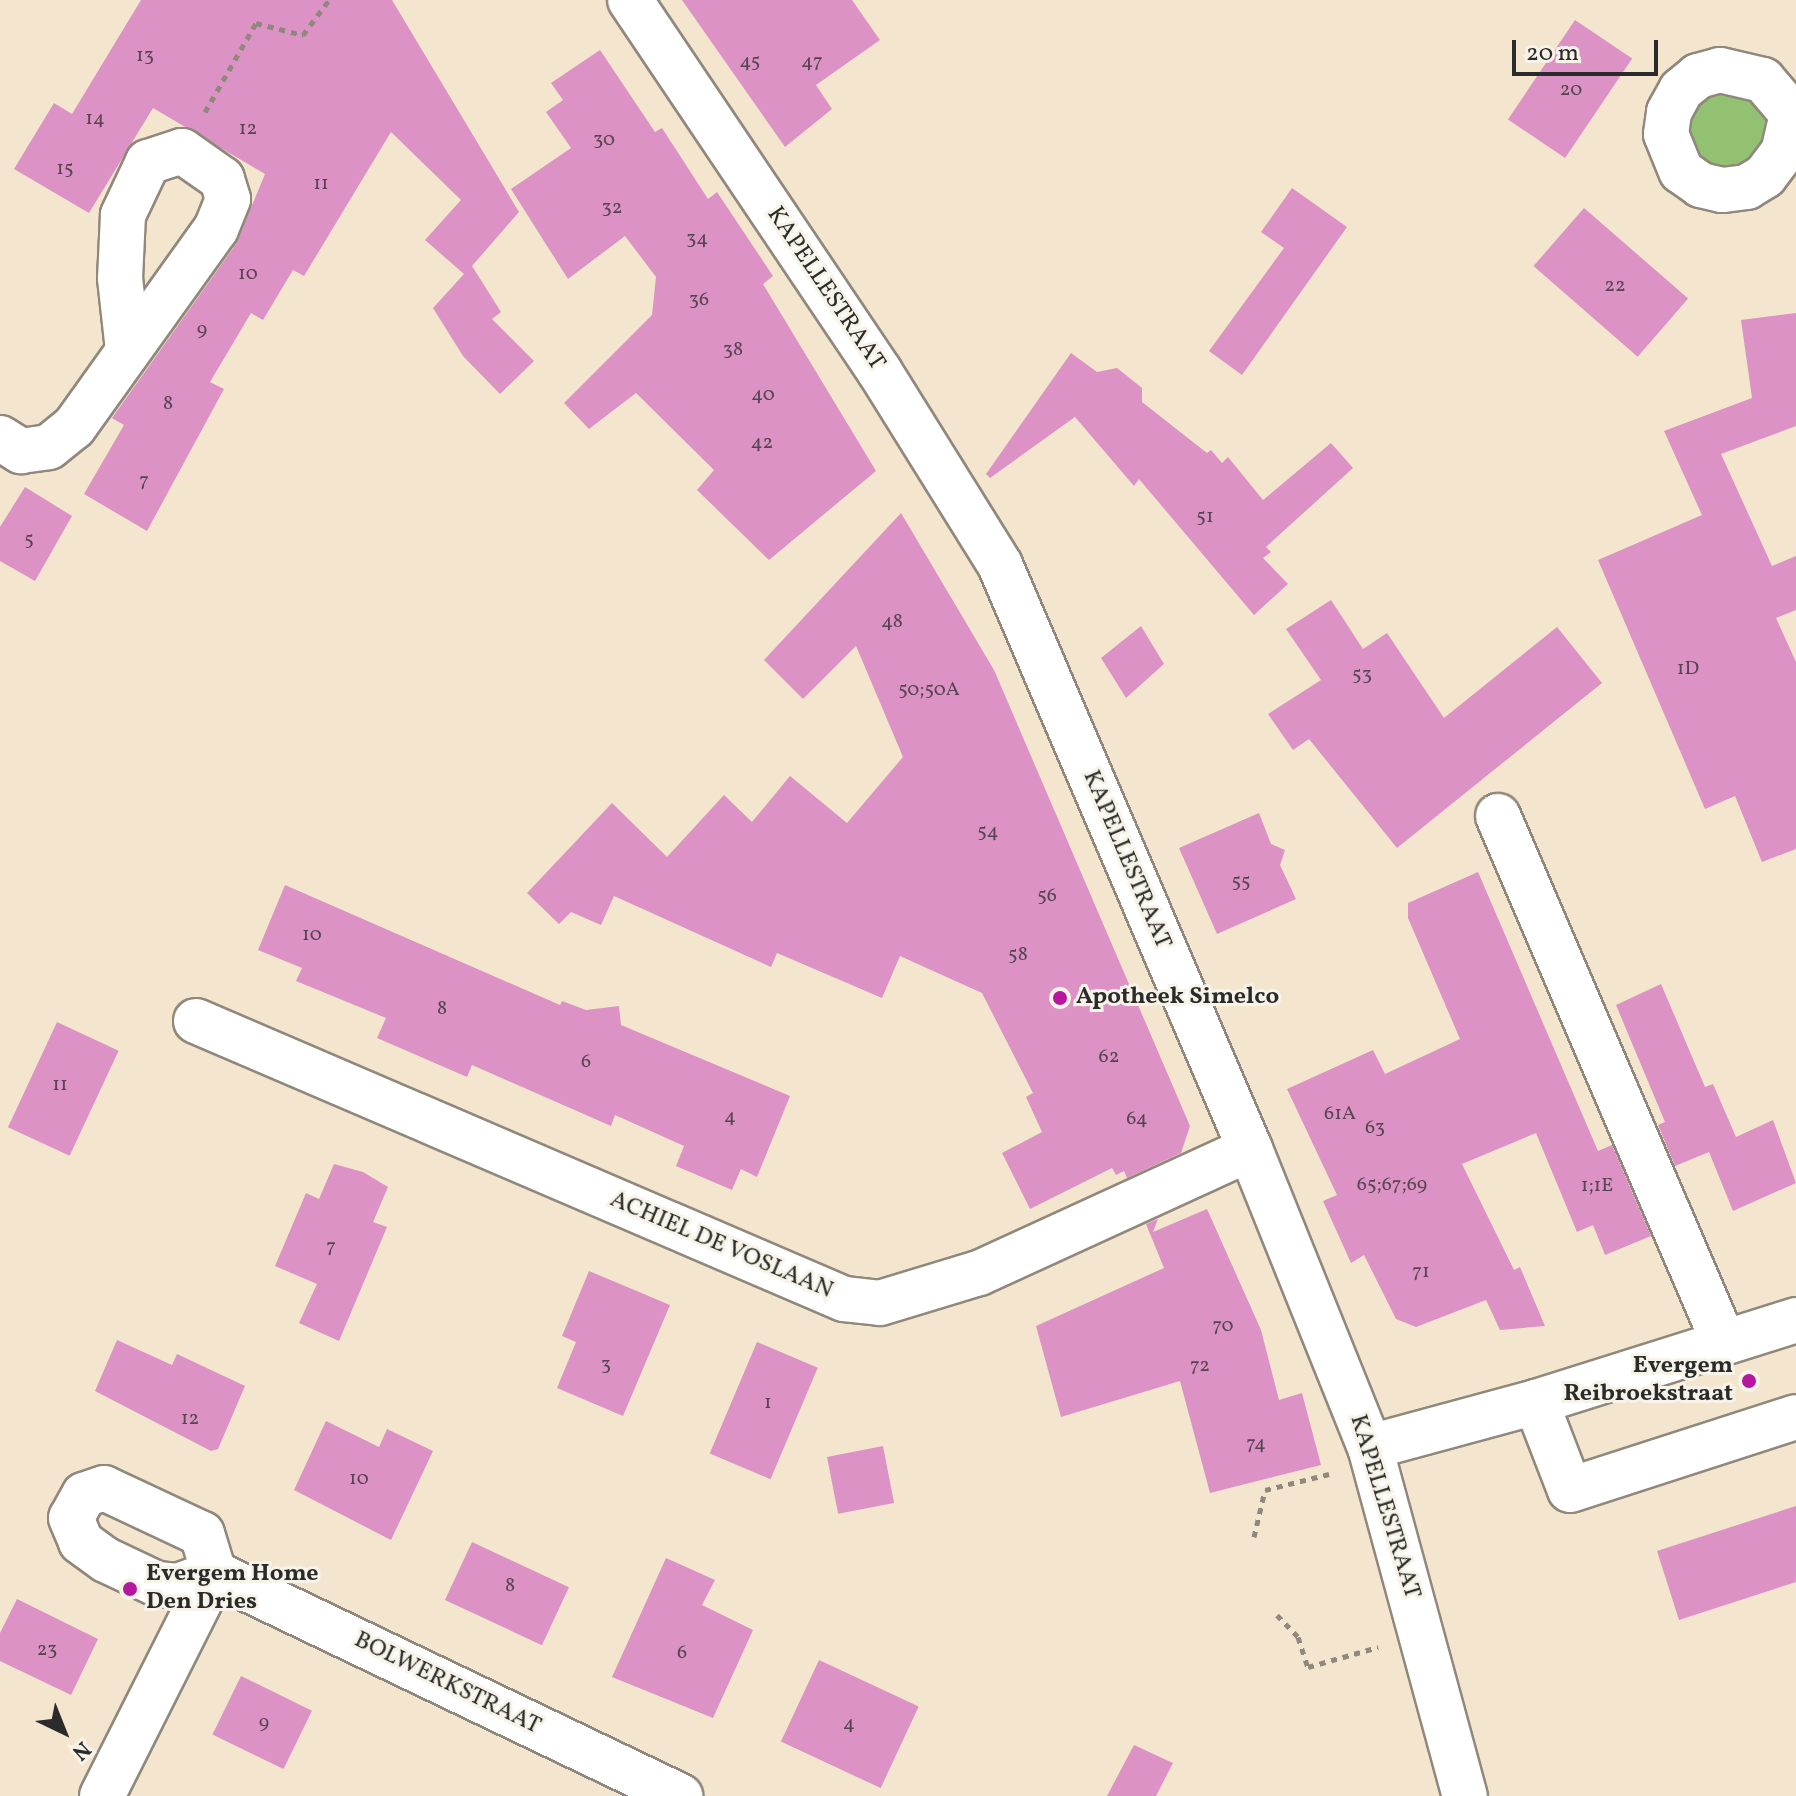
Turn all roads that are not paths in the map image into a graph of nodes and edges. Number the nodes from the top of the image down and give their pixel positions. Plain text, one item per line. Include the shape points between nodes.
1 (630, 0) edge
2 (128, 350) junction
3 (0, 438) edge
4 (1498, 816) dead end
5 (196, 1021) dead end
6 (1250, 1149) junction
7 (1796, 1320) edge
8 (1724, 1343) junction
9 (1536, 1402) junction
10 (1796, 1417) edge
11 (1372, 1455) junction
12 (102, 1796) edge
13 (680, 1796) edge
14 (1465, 1796) edge

1 - 6 street, KAPELLESTRAAT via 880,372 1000,565
2 - 2 street via 216,229 228,199 222,179 182,151 148,162 123,215 120,278
2 - 3 street via 74,427 49,447 21,451
4 - 8 street
5 - 6 street, ACHIEL DE VOSLAAN via 844,1299 880,1303 979,1273
6 - 11 street, KAPELLESTRAAT
7 - 8 street
8 - 9 street
9 - 10 street via 1570,1490
9 - 11 street
11 - 14 street, KAPELLESTRAAT
12 - 13 street, BOLWERKSTRAAT via 214,1573

